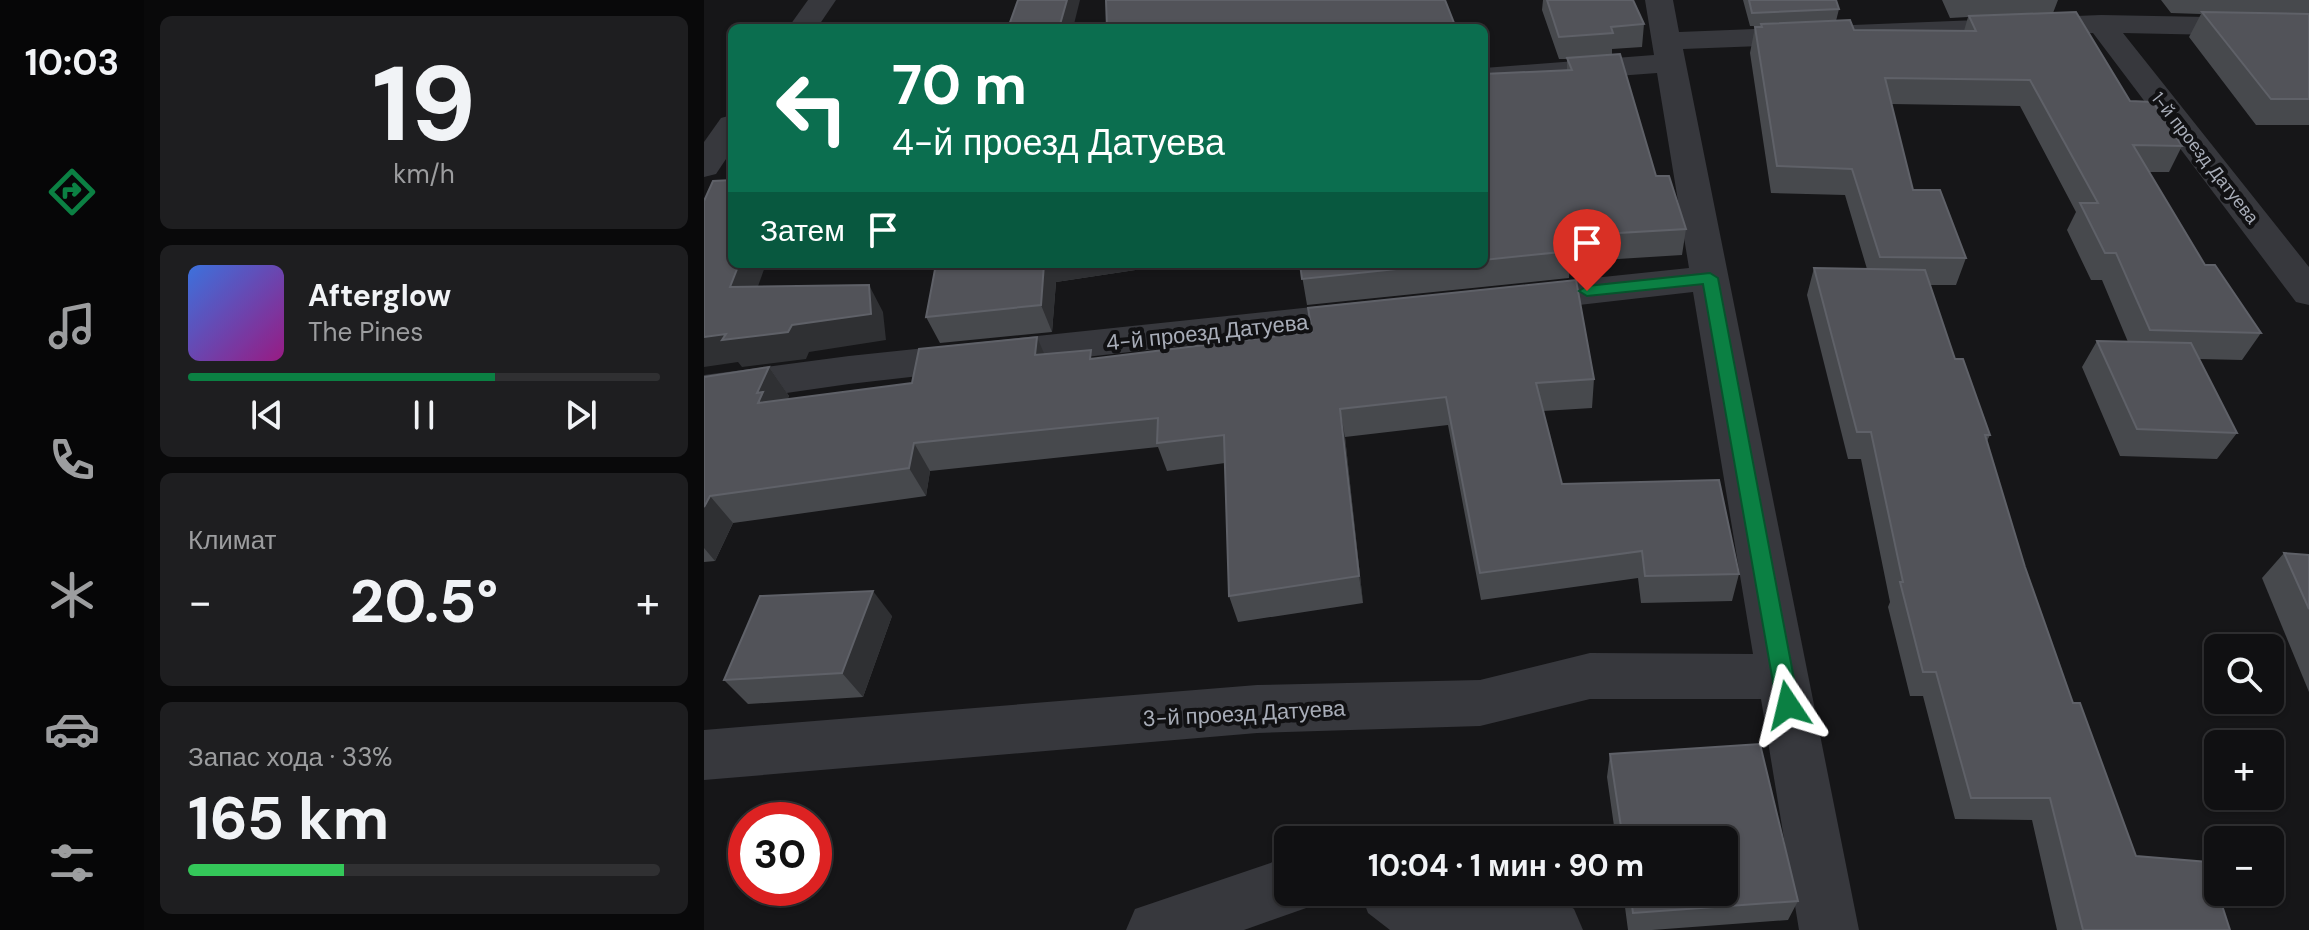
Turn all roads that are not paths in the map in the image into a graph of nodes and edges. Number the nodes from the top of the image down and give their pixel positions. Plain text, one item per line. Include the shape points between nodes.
1 (822, 0) edge
2 (805, 24) edge
3 (2101, 24) junction
4 (2309, 28) edge
5 (1666, 35) edge
6 (1488, 76) edge
7 (728, 132) edge
8 (704, 167) edge
9 (1710, 278) junction
10 (2309, 293) edge
11 (1475, 303) edge
12 (1413, 310) edge
13 (704, 390) edge
14 (1783, 677) junction
15 (704, 755) edge
16 (1274, 891) edge
17 (1407, 906) edge
18 (1156, 930) edge
19 (1553, 930) edge
20 (1829, 930) edge

1 - 2 street
3 - 4 street
3 - 5 street
3 - 10 street, 1-й проезд Датуева
5 - 6 street
5 - 9 street
7 - 8 street
9 - 11 street
9 - 14 street
12 - 13 street, 4-й проезд Датуева
14 - 15 street, 3-й проезд Датуева via 1590,676 1480,703 1257,709
14 - 20 street
16 - 18 street
17 - 19 street via 1425,920 1526,912

